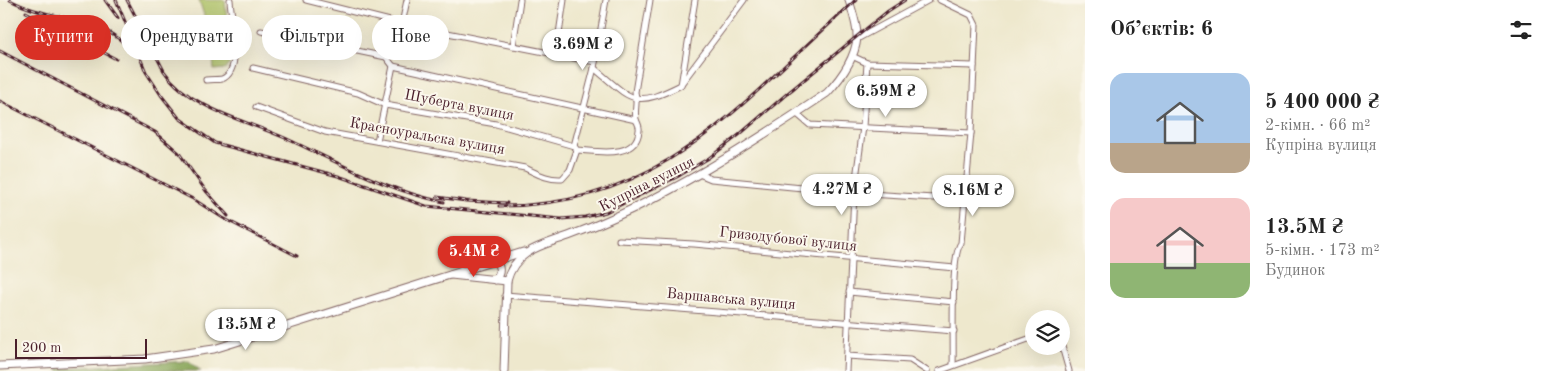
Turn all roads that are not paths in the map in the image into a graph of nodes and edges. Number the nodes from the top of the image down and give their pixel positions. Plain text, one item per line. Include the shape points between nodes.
1 (230, 0) edge
2 (306, 0) edge
3 (407, 0) edge
4 (520, 0) edge
5 (564, 0) edge
6 (606, 0) edge
7 (650, 0) edge
8 (695, 0) edge
9 (744, 0) edge
10 (850, 0) edge
11 (929, 0) edge
12 (940, 0) edge
13 (404, 15) edge
14 (372, 16) edge
15 (261, 31) dead end
16 (449, 33) edge
17 (857, 39) junction
18 (514, 46) junction
19 (372, 54) edge
20 (556, 54) junction
21 (852, 56) junction
22 (388, 60) edge
23 (596, 62) junction
24 (867, 62) junction
25 (393, 66) junction
26 (974, 66) junction
27 (253, 68) dead end
28 (594, 68) junction
29 (206, 80) dead end
30 (680, 85) junction
31 (637, 100) junction
32 (385, 104) junction
33 (256, 107) dead end
34 (585, 108) junction
35 (796, 113) junction
36 (636, 120) junction
37 (863, 127) junction
38 (971, 133) junction
39 (378, 141) junction
40 (575, 148) junction
41 (699, 174) junction
42 (854, 194) junction
43 (965, 200) junction
44 (619, 240) dead end
45 (535, 247) junction
46 (850, 259) junction
47 (494, 260) junction
48 (955, 268) junction
49 (448, 275) junction
50 (495, 280) junction
51 (507, 281) junction
52 (849, 292) junction
53 (505, 295) junction
54 (954, 302) junction
55 (848, 323) junction
56 (954, 331) junction
57 (1025, 340) edge
58 (1064, 355) edge
59 (846, 356) junction
60 (953, 365) junction
61 (0, 366) edge
62 (504, 371) edge
63 (846, 371) edge
64 (927, 371) edge
65 (939, 371) edge
66 (1069, 371) edge

1 - 29 street via 235,56 232,71 223,79
2 - 14 street
3 - 13 street
4 - 18 street
5 - 20 street
6 - 23 street
7 - 31 street, Шуберта вулиця via 635,92
8 - 30 street
9 - 30 street
10 - 17 main road
11 - 17 street
12 - 26 street via 971,15 976,25
15 - 19 street
16 - 18 street
17 - 21 main road, Купріна вулиця
18 - 20 street
20 - 23 street
21 - 24 street
21 - 35 main road, Купріна вулиця via 843,74 827,92
22 - 25 street
23 - 28 street
24 - 26 street
24 - 37 street
25 - 32 street
25 - 34 street
26 - 38 street
27 - 32 street, Шуберта вулиця via 358,92
28 - 31 street via 624,94
28 - 34 street
30 - 31 street via 661,95
31 - 36 street, Шуберта вулиця
32 - 39 street
32 - 40 street, Шуберта вулиця via 496,124
33 - 39 street, Красноуральска вулиця via 325,132
34 - 36 street
34 - 40 street
35 - 37 street via 810,125
35 - 41 main road, Купріна вулиця
36 - 40 street, Шуберта вулиця via 639,130 636,141 628,148 605,152
37 - 38 street
37 - 42 street
38 - 43 street
39 - 40 street, Красноуральска вулиця via 526,168 555,180 562,179 570,170
41 - 42 street via 711,179
41 - 45 main road, Купріна вулиця via 614,219
42 - 43 street
42 - 46 street
43 - 48 street
44 - 46 street, Гризодубової вулиця
45 - 47 main road
45 - 51 main road, Купріна вулиця via 520,256
46 - 48 street, Гризодубової вулиця
46 - 52 street
47 - 49 main road
47 - 50 main road via 499,264
48 - 54 street
49 - 50 main road
49 - 61 main road via 214,349 145,359
50 - 51 main road
51 - 53 main road, Купріна вулиця
52 - 54 street
52 - 55 street
53 - 55 street, Варшавська вулиця
53 - 62 main road, Купріна вулиця
54 - 56 street
55 - 56 street, Варшавська вулиця
55 - 59 street
56 - 60 street
57 - 60 street
58 - 66 street
59 - 63 street
59 - 64 street via 910,360
60 - 65 street

